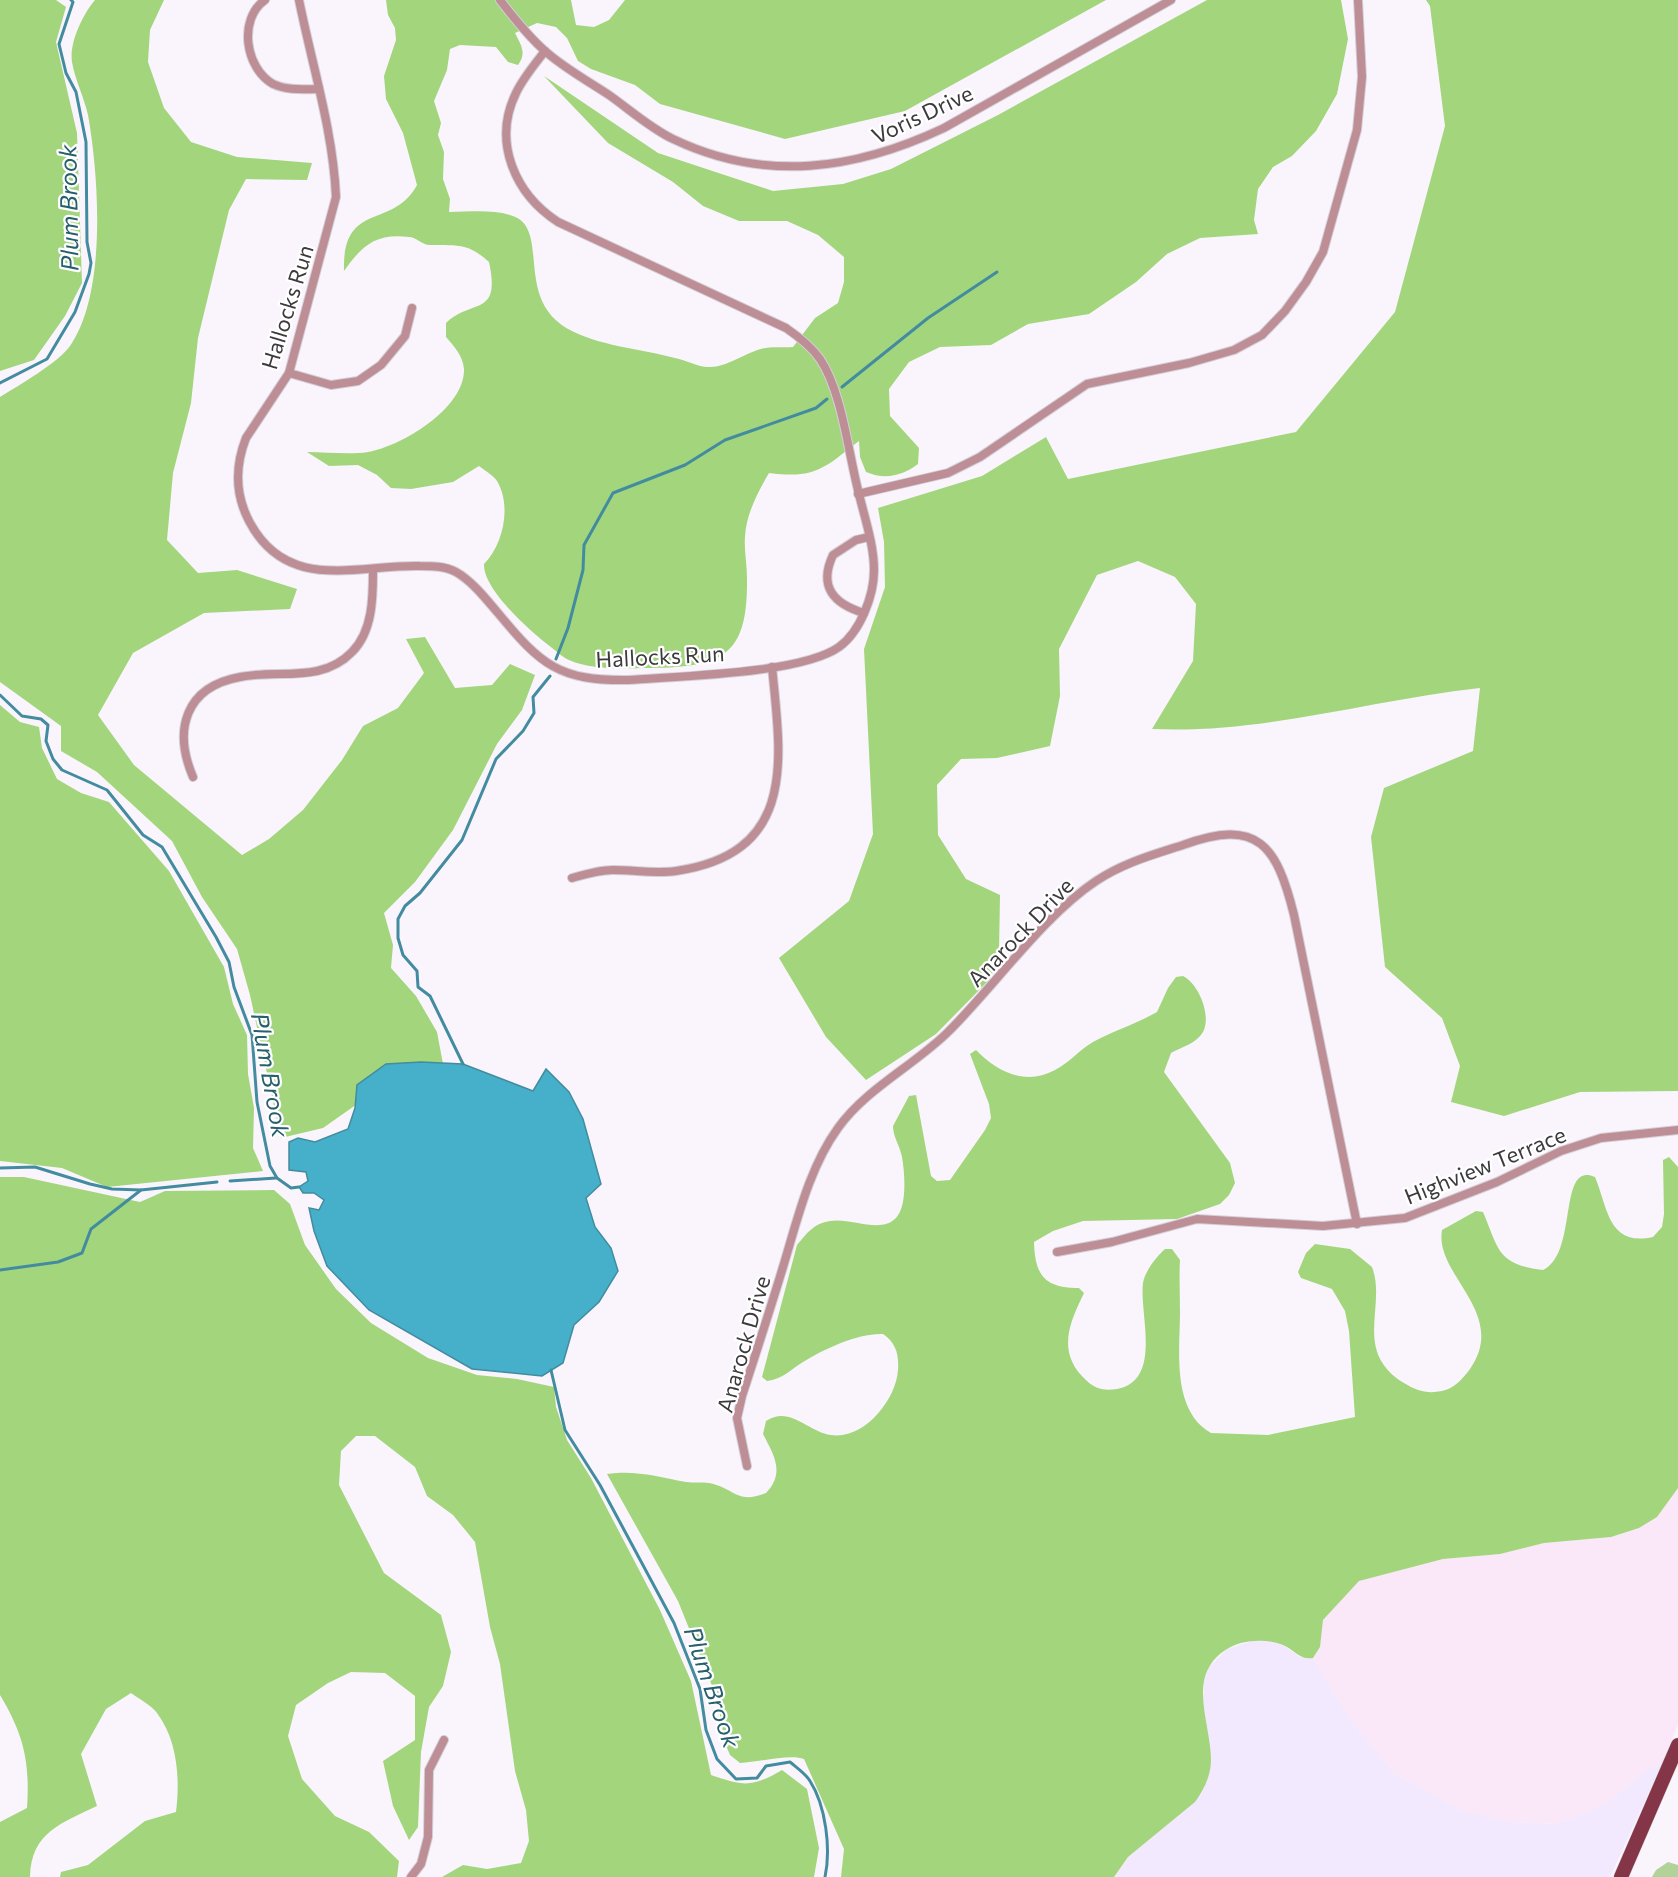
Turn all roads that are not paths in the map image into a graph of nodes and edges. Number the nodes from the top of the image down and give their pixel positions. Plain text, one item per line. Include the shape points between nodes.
1 (265, 0) edge
2 (299, 0) edge
3 (500, 0) edge
4 (1171, 0) edge
5 (1358, 0) edge
6 (545, 51) junction
7 (320, 89) junction
8 (412, 308) dead end
9 (289, 373) junction
10 (858, 494) junction
11 (869, 537) junction
12 (373, 570) junction
13 (864, 613) junction
14 (772, 667) junction
15 (193, 777) dead end
16 (572, 878) dead end
17 (1678, 1130) edge
18 (1357, 1224) junction
19 (1057, 1252) dead end
20 (747, 1466) dead end
21 (444, 1740) dead end
22 (1678, 1745) edge
23 (411, 1877) edge
24 (1621, 1877) edge

1 - 7 street via 253,10 249,20 255,66 267,79 283,87
2 - 7 street, Hallocks Run
3 - 6 street, Voris Drive
4 - 6 street, Voris Drive via 907,146 870,158 813,167 734,160 671,138
5 - 10 street via 1362,77 1357,130 1326,241 1306,282 1262,335 1234,350 1189,363 1087,384 981,457 948,473
6 - 10 street, Hallocks Run via 516,92 507,119 510,164 525,193 558,222 786,328 807,343 821,360 833,388
7 - 9 street, Hallocks Run via 336,197
8 - 9 street via 405,336 381,365 358,381 331,385
9 - 12 street, Hallocks Run via 242,448 237,476 246,516 266,545 289,561 331,573
10 - 11 street, Hallocks Run
11 - 13 street, Hallocks Run via 874,572
11 - 13 street via 856,540 833,555 827,576 837,601
12 - 14 street, Hallocks Run via 411,565 454,571 546,662 567,675 607,681
12 - 15 street via 369,619 358,644 346,658 326,670 229,679 200,696 185,717 183,729 184,754
13 - 14 street, Hallocks Run via 851,636 831,652 814,660
14 - 16 street via 779,767 773,803 753,833 739,847 699,866 661,872 600,871
17 - 18 street, Highview Terrace via 1601,1138 1561,1151 1446,1204 1405,1218
18 - 19 street, Highview Terrace via 1323,1226 1197,1219
18 - 20 street, Anarock Drive via 1294,915 1275,858 1254,837 1223,834 1134,860 1095,882 1056,915 946,1035 865,1100 838,1128 818,1163 802,1206 742,1396 737,1418
21 - 23 street via 429,1770 428,1837 422,1864
22 - 24 main road

